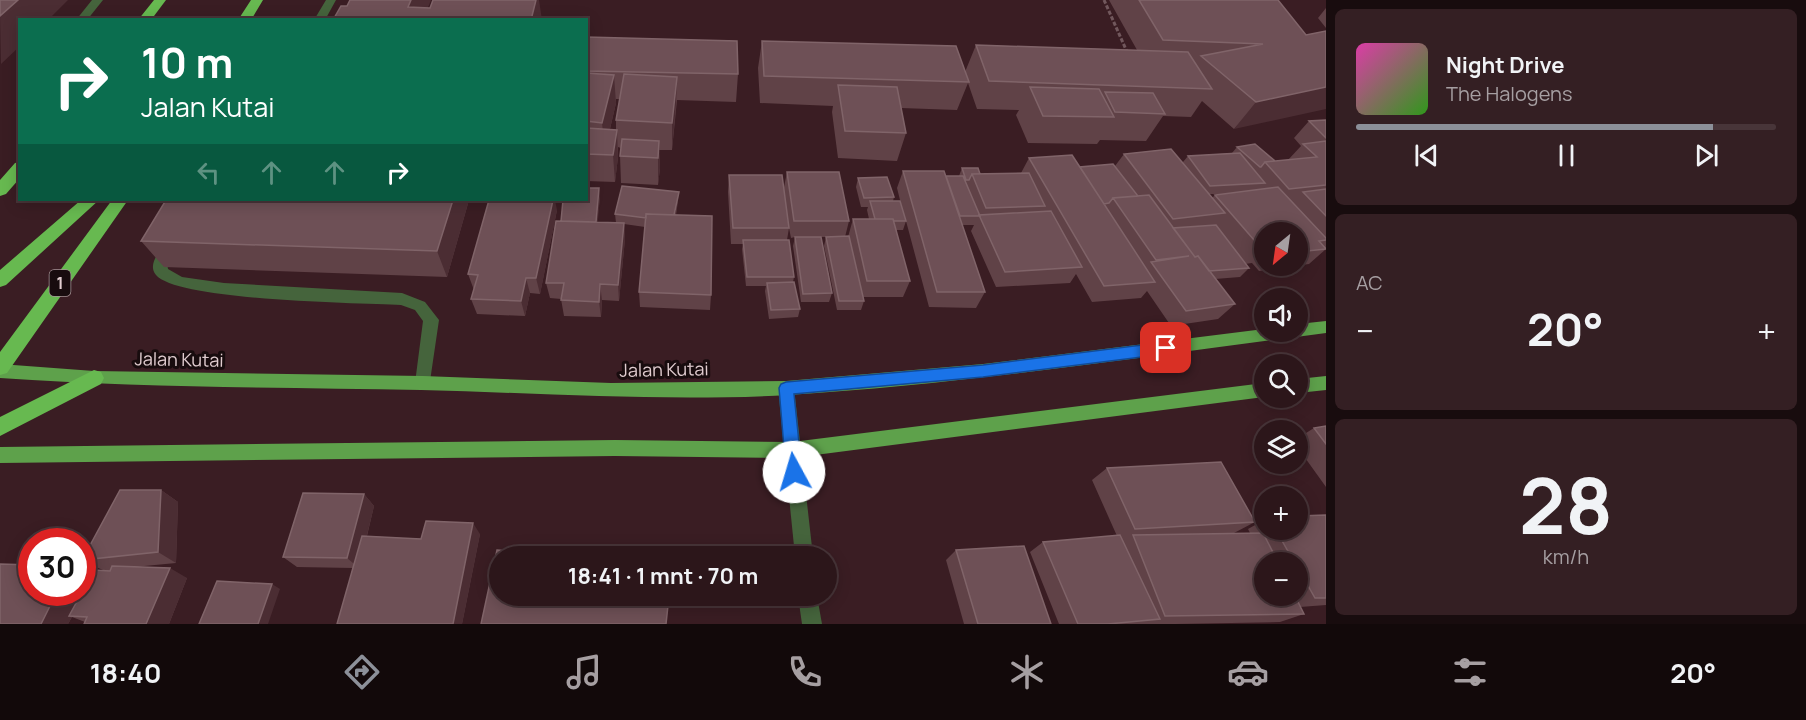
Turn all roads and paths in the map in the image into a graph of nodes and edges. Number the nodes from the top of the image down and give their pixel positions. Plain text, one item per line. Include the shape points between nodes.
1 (98, 0) edge
2 (160, 0) edge
3 (257, 0) edge
4 (331, 0) edge
5 (1104, 0) edge
6 (83, 18) edge
7 (146, 18) edge
8 (245, 18) edge
9 (321, 18) edge
10 (1129, 57) edge
11 (18, 169) edge
12 (0, 190) edge
13 (90, 201) edge
14 (119, 201) edge
15 (176, 236) edge
16 (0, 280) edge
17 (1326, 327) edge
18 (0, 369) edge
19 (94, 378) junction
20 (423, 383) junction
21 (1326, 383) edge
22 (1308, 386) edge
23 (786, 388) junction
24 (1254, 391) edge
25 (0, 427) edge
26 (792, 450) junction
27 (0, 455) edge
28 (803, 546) edge
29 (809, 606) edge
30 (812, 624) edge

1 - 6 street
2 - 7 highway
3 - 8 highway
4 - 9 street
5 - 10 path
11 - 12 highway
13 - 16 highway
14 - 18 highway, 1
15 - 20 street via 160,263 161,272 180,282 224,289 402,300 420,306 431,320
17 - 23 main road, Jalan Kutai via 983,371
18 - 19 main road, Jalan Kutai
19 - 20 main road, Jalan Kutai
19 - 25 highway
20 - 23 main road, Jalan Kutai via 611,390
21 - 22 main road
23 - 26 street
24 - 26 main road
26 - 27 main road via 615,448
26 - 28 street
29 - 30 street

